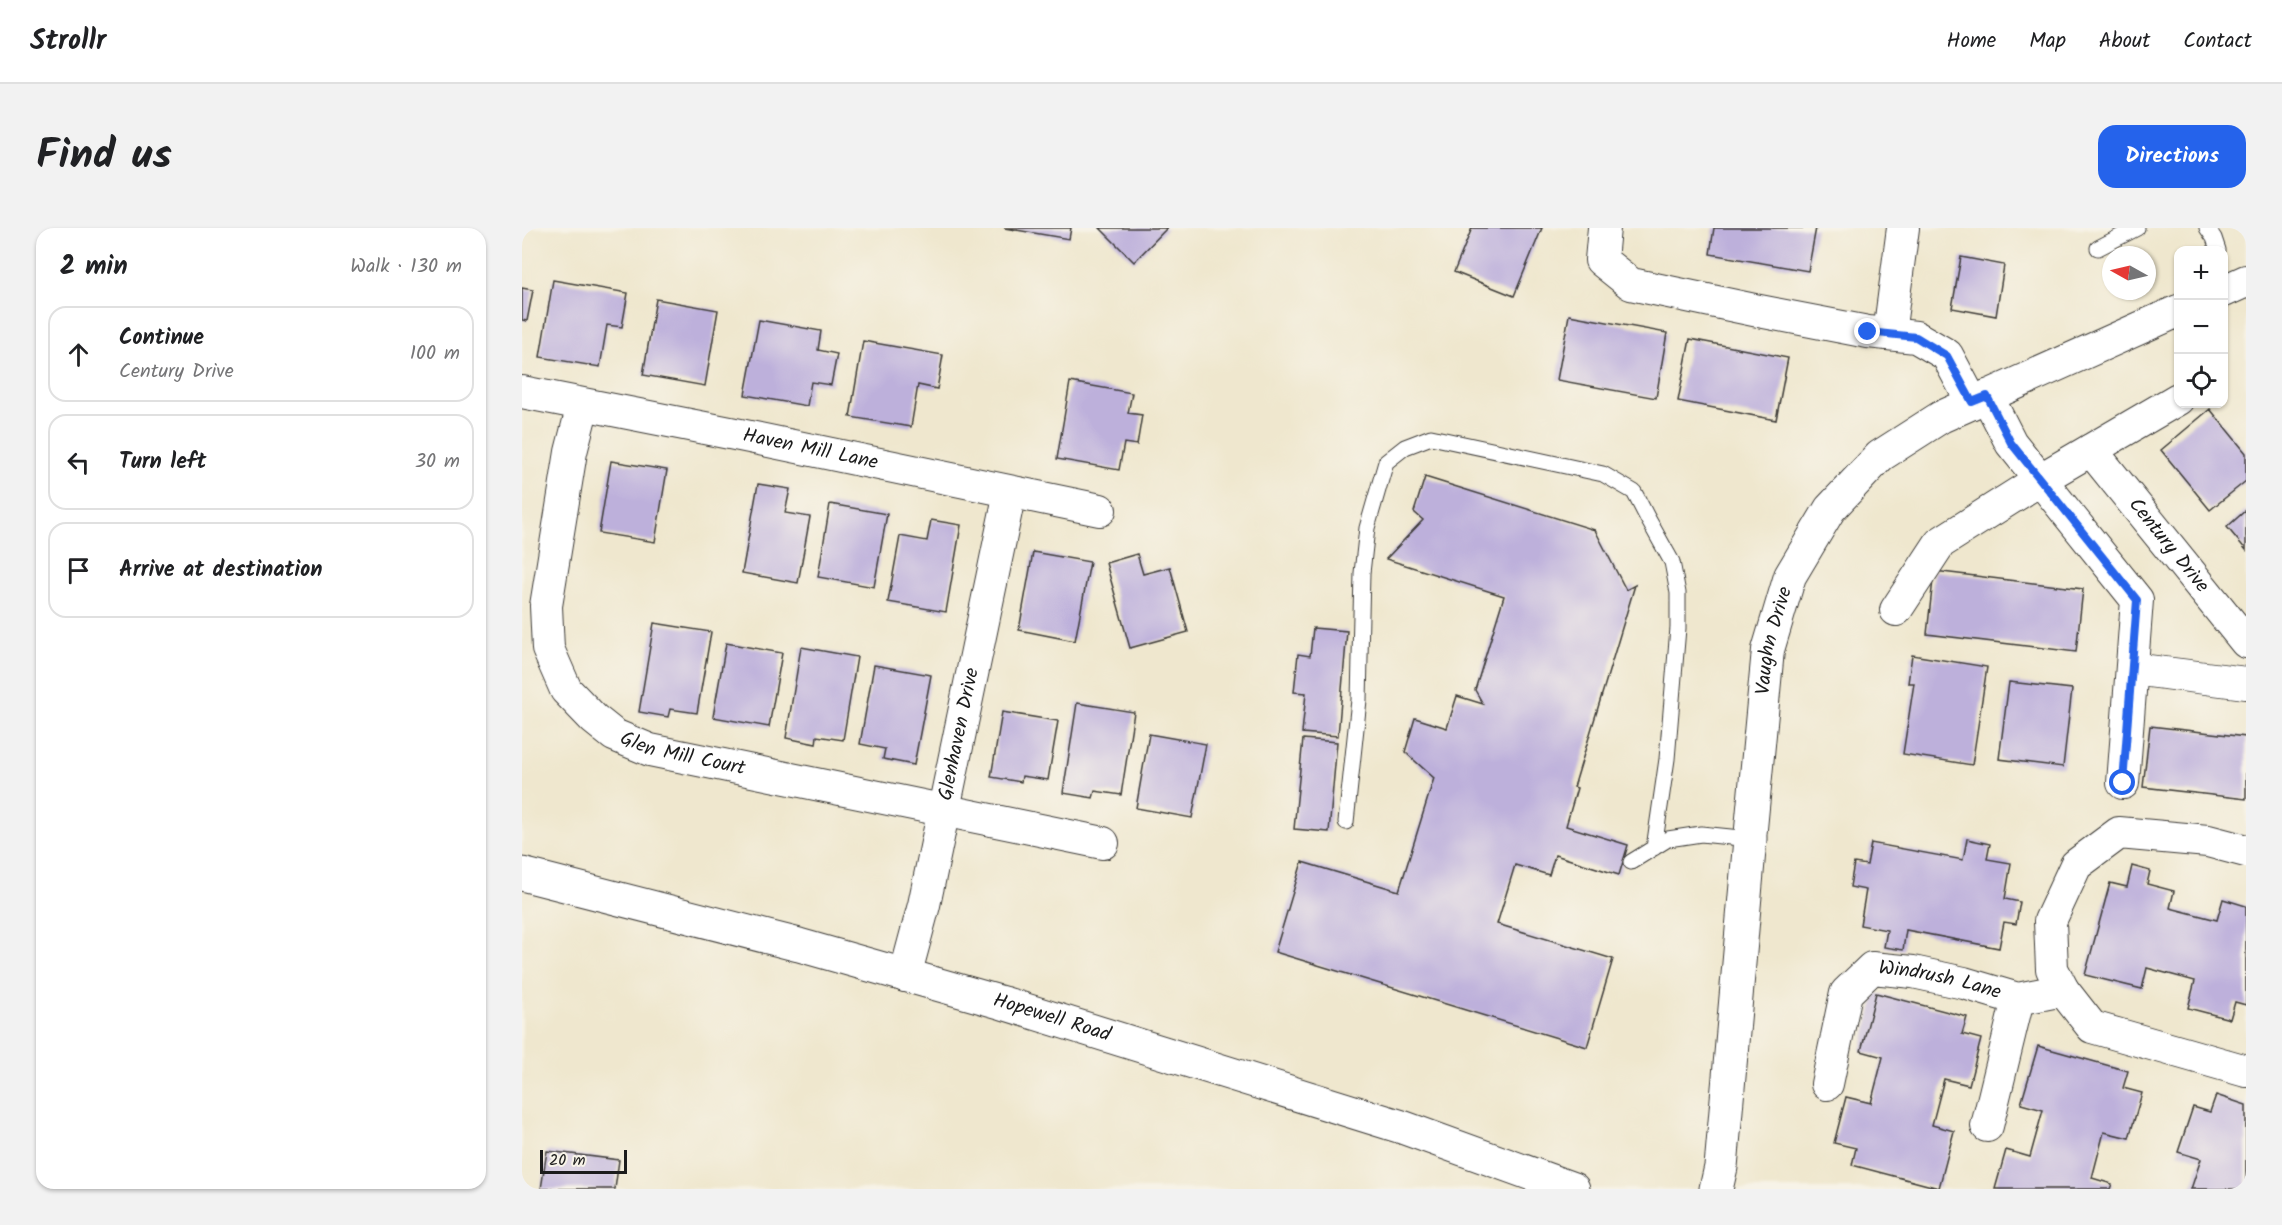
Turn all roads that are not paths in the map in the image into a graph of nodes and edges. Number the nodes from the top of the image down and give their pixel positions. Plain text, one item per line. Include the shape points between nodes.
1 (1604, 228) edge
2 (1903, 228) edge
3 (2137, 228) edge
4 (2207, 228) edge
5 (2217, 246) edge
6 (2098, 248) dead end
7 (2174, 313) edge
8 (1889, 334) junction
9 (522, 392) edge
10 (1979, 399) junction
11 (2174, 401) edge
12 (583, 405) junction
13 (2091, 450) junction
14 (2041, 479) junction
15 (1010, 492) junction
16 (1100, 510) dead end
17 (1896, 610) dead end
18 (2246, 642) edge
19 (2132, 669) junction
20 (2246, 683) edge
21 (2123, 783) dead end
22 (943, 812) junction
23 (1346, 822) dead end
24 (1750, 839) junction
25 (1103, 843) dead end
26 (1654, 848) junction
27 (2246, 851) edge
28 (1631, 862) dead end
29 (522, 874) edge
30 (905, 976) junction
31 (2062, 990) junction
32 (2018, 999) junction
33 (2246, 1071) edge
34 (1827, 1084) dead end
35 (1988, 1126) dead end
36 (1573, 1189) edge
37 (1716, 1189) edge

1 - 8 street via 1601,260 1631,284
2 - 8 street
3 - 6 lane
4 - 5 lane
7 - 10 street, Vaughn Drive
8 - 10 street via 1916,337 1947,356
9 - 12 street, Haven Mill Lane
10 - 14 street
10 - 24 street, Vaughn Drive via 1941,417 1880,456 1830,509 1790,576 1768,650
11 - 13 street
12 - 15 street, Haven Mill Lane
12 - 22 street, Glen Mill Court via 571,452 546,606 548,649 566,690 614,735 650,750
13 - 14 street
13 - 18 street, Century Drive
14 - 17 street via 1940,543
14 - 19 street via 2137,600
15 - 16 street, Haven Mill Lane
15 - 22 street, Glenhaven Drive
19 - 20 street
19 - 21 street
22 - 25 street, Glen Mill Court
22 - 30 street, Glenhaven Drive
23 - 26 lane via 1359,700 1366,528 1386,462 1405,447 1431,437 1604,474 1634,492 1671,562 1678,593 1667,759
24 - 26 lane via 1701,834 1668,839
24 - 37 street, Vaughn Drive
26 - 28 lane
27 - 31 street via 2208,841 2119,833 2076,865 2050,921 2052,969
29 - 30 street, Hopewell Road
30 - 36 street, Hopewell Road via 1402,1127
31 - 32 street, Windrush Lane
31 - 33 street via 2092,1027
32 - 34 street, Windrush Lane via 1924,974 1872,968 1846,993
32 - 35 street

